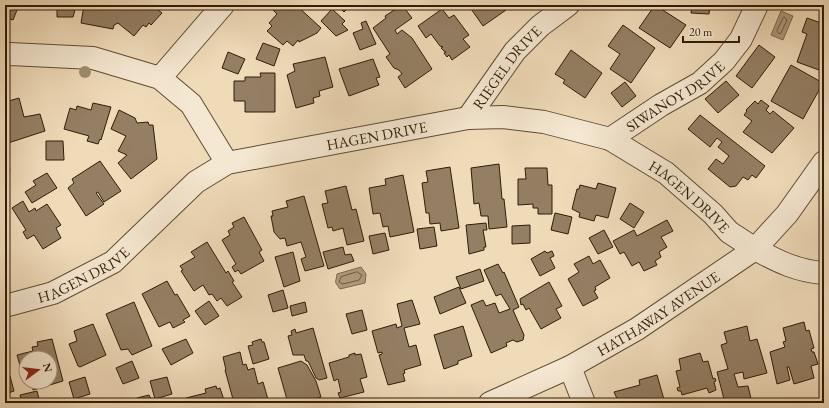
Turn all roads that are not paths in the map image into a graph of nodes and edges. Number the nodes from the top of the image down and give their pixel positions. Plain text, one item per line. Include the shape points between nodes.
1 (223, 5) edge
2 (568, 5) edge
3 (757, 5) edge
4 (5, 55) edge
5 (160, 78) junction
6 (468, 118) junction
7 (610, 139) junction
8 (824, 162) edge
9 (227, 163) junction
10 (755, 249) junction
11 (824, 273) edge
12 (5, 306) edge
13 (570, 367) junction
14 (490, 403) edge
15 (584, 403) edge

1 - 5 street
2 - 6 street, RIEGEL DRIVE via 540,26 515,52
3 - 7 street, SIWANOY DRIVE via 741,39 724,61 700,83 661,104
4 - 5 street via 93,58
5 - 9 street via 191,104
6 - 7 street, HAGEN DRIVE via 504,117 544,122
6 - 9 street, HAGEN DRIVE
7 - 10 street, HAGEN DRIVE via 666,173 729,232
8 - 10 street, HATHAWAY AVENUE via 787,214
9 - 12 street, HAGEN DRIVE via 196,182 113,262 53,292
10 - 11 street via 787,266
10 - 13 street, HATHAWAY AVENUE via 637,329
13 - 14 street, HATHAWAY AVENUE
13 - 15 street

